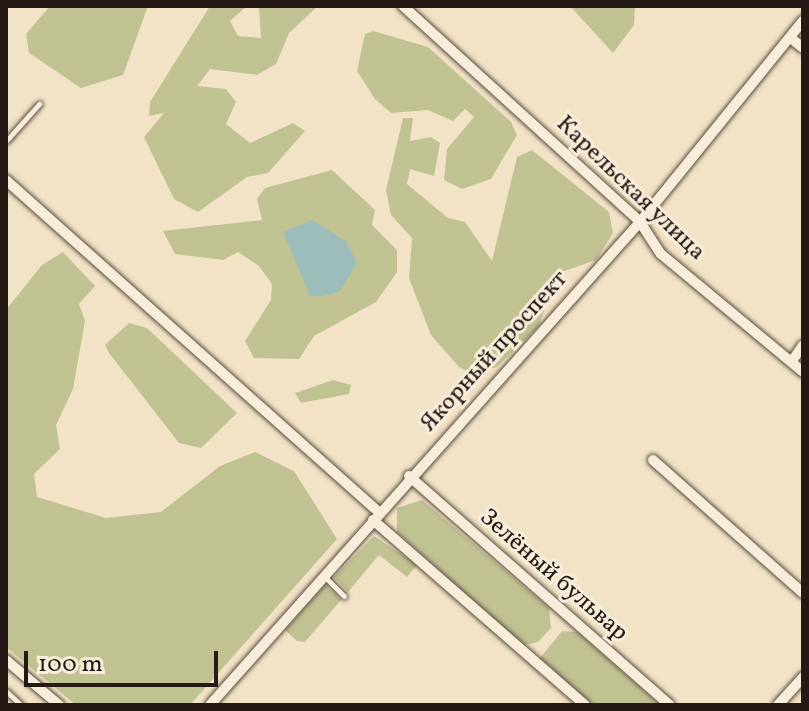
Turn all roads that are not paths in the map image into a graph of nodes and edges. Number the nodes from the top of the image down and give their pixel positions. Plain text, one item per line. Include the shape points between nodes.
1 (403, 6) edge
2 (803, 21) edge
3 (792, 39) junction
4 (803, 48) edge
5 (39, 104) dead end
6 (6, 141) edge
7 (6, 180) edge
8 (640, 222) junction
9 (803, 345) edge
10 (792, 361) junction
11 (803, 372) edge
12 (653, 460) dead end
13 (409, 476) junction
14 (376, 516) junction
15 (324, 577) junction
16 (803, 593) edge
17 (344, 596) dead end
18 (6, 660) edge
19 (803, 677) edge
20 (6, 691) edge
21 (21, 705) edge
22 (59, 705) edge
23 (210, 705) edge
24 (585, 705) edge
25 (670, 705) edge
26 (778, 705) edge

1 - 8 street, Карельская улица
2 - 3 street, Якорный проспект
3 - 4 street
3 - 8 street, Якорный проспект
5 - 6 lane
7 - 14 street
8 - 10 street, Карельская улица via 661,254
8 - 13 street, Якорный проспект
9 - 10 street
10 - 11 street, Карельская улица
12 - 16 street
13 - 14 street, Якорный проспект
13 - 25 street, Зелёный бульвар
14 - 15 street, Якорный проспект
14 - 24 street
15 - 17 lane
15 - 23 street, Якорный проспект
18 - 22 street
19 - 26 street
20 - 21 lane

